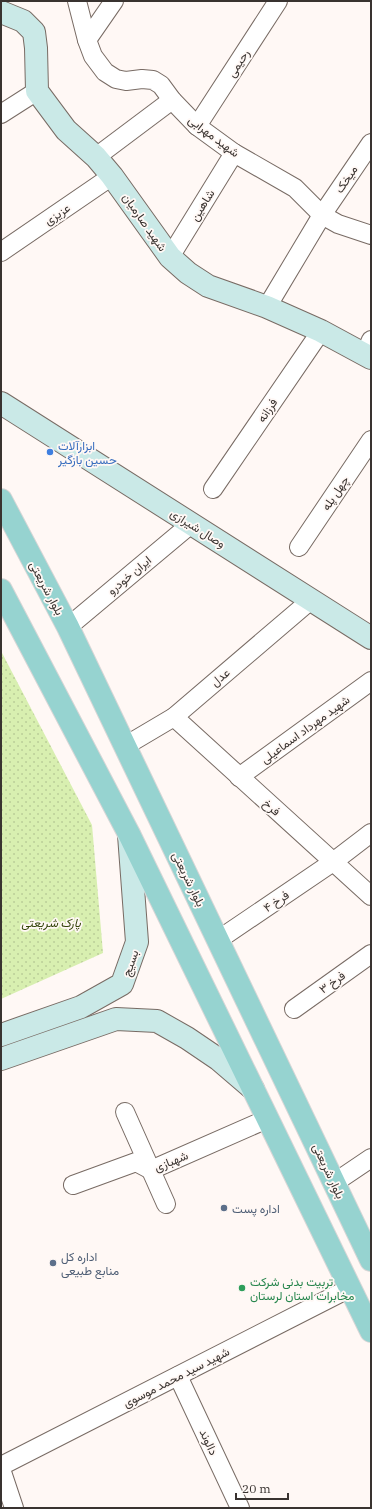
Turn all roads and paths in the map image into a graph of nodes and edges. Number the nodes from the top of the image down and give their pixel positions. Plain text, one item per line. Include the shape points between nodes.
1 (76, 1) edge
2 (114, 1) edge
3 (278, 1) edge
4 (1, 12) edge
5 (87, 40) junction
6 (37, 91) junction
7 (172, 100) junction
8 (1, 114) edge
9 (197, 126) junction
10 (371, 143) edge
11 (234, 153) junction
12 (96, 157) junction
13 (112, 176) junction
14 (322, 215) junction
15 (371, 235) edge
16 (1, 252) edge
17 (170, 257) junction
18 (267, 307) junction
19 (321, 331) junction
20 (369, 350) edge
21 (1, 403) edge
22 (24, 419) junction
23 (1, 422) edge
24 (371, 440) edge
25 (213, 489) dead end
26 (1, 500) edge
27 (191, 524) junction
28 (299, 547) dead end
29 (1, 590) edge
30 (311, 600) junction
31 (68, 627) junction
32 (371, 638) edge
33 (371, 681) edge
34 (174, 717) junction
35 (125, 746) junction
36 (239, 776) junction
37 (371, 833) edge
38 (129, 834) junction
39 (333, 862) junction
40 (371, 896) edge
41 (218, 940) junction
42 (371, 954) edge
43 (294, 1009) dead end
44 (1, 1035) edge
45 (1, 1059) edge
46 (253, 1089) junction
47 (125, 1112) dead end
48 (267, 1119) junction
49 (371, 1158) edge
50 (151, 1170) junction
51 (334, 1183) junction
52 (73, 1185) dead end
53 (166, 1204) dead end
54 (371, 1260) edge
55 (350, 1288) junction
56 (371, 1331) edge
57 (178, 1376) junction
58 (1, 1466) edge
59 (1, 1469) edge
60 (14, 1508) edge
61 (240, 1508) edge

1 - 5 street, شهید مهرابی
2 - 5 street
3 - 9 street, رحیمی
4 - 6 street via 23,21 34,32
5 - 7 street, شهید مهرابی via 93,56 105,72 116,79 126,81 153,80 161,85
6 - 8 street
6 - 12 street, شهید صارمیان via 66,130
7 - 9 street, شهید مهرابی
7 - 12 street
9 - 11 street, شهید مهرابی
10 - 14 street, میخک
11 - 14 street, شهید مهرابی via 295,188
11 - 17 street, شاهين
12 - 13 street, شهید صارمیان
13 - 16 street, عزیزی
13 - 17 street, شهید صارمیان
14 - 15 street, شهید مهرابی via 338,224
14 - 18 street, میخک
17 - 18 street, شهید صارمیان via 208,286
18 - 19 street, شهید صارمیان
19 - 20 street, شهید صارمیان
19 - 25 street, فرزانه
21 - 22 street, وصال شیرازی
22 - 23 street
22 - 27 street, وصال شیرازی
24 - 28 street, چهل پله
26 - 31 main road, بلوار شریعتی
27 - 30 street, وصال شیرازی
27 - 31 street, ایران خودرو
29 - 38 main road
30 - 32 street, وصال شیرازی
30 - 34 street, عدل
31 - 35 main road, بلوار شریعتی
33 - 36 street, شهید مهرداد اسماعیلی
34 - 35 street, عدل
34 - 36 street, فرخ
35 - 41 main road, بلوار شریعتی
36 - 39 street, فرخ
37 - 39 street, فرخ ۴
38 - 44 street, بسیج via 137,942 122,984 81,1007
38 - 46 main road
39 - 40 street, فرخ
39 - 41 street, فرخ ۴
41 - 51 main road, بلوار شریعتی
42 - 43 street, فرخ ۳
45 - 46 street via 116,1019 157,1021 218,1059
46 - 48 main road
47 - 50 street
48 - 50 street, شهبازی
48 - 55 main road
49 - 51 street
50 - 52 street, شهبازی via 136,1162
50 - 53 street
51 - 54 main road, بلوار شریعتی
55 - 56 main road
55 - 57 street, شهید سید محمد موسوی
57 - 58 street, شهید سید محمد موسوی
57 - 61 street, دالوند
59 - 60 street

